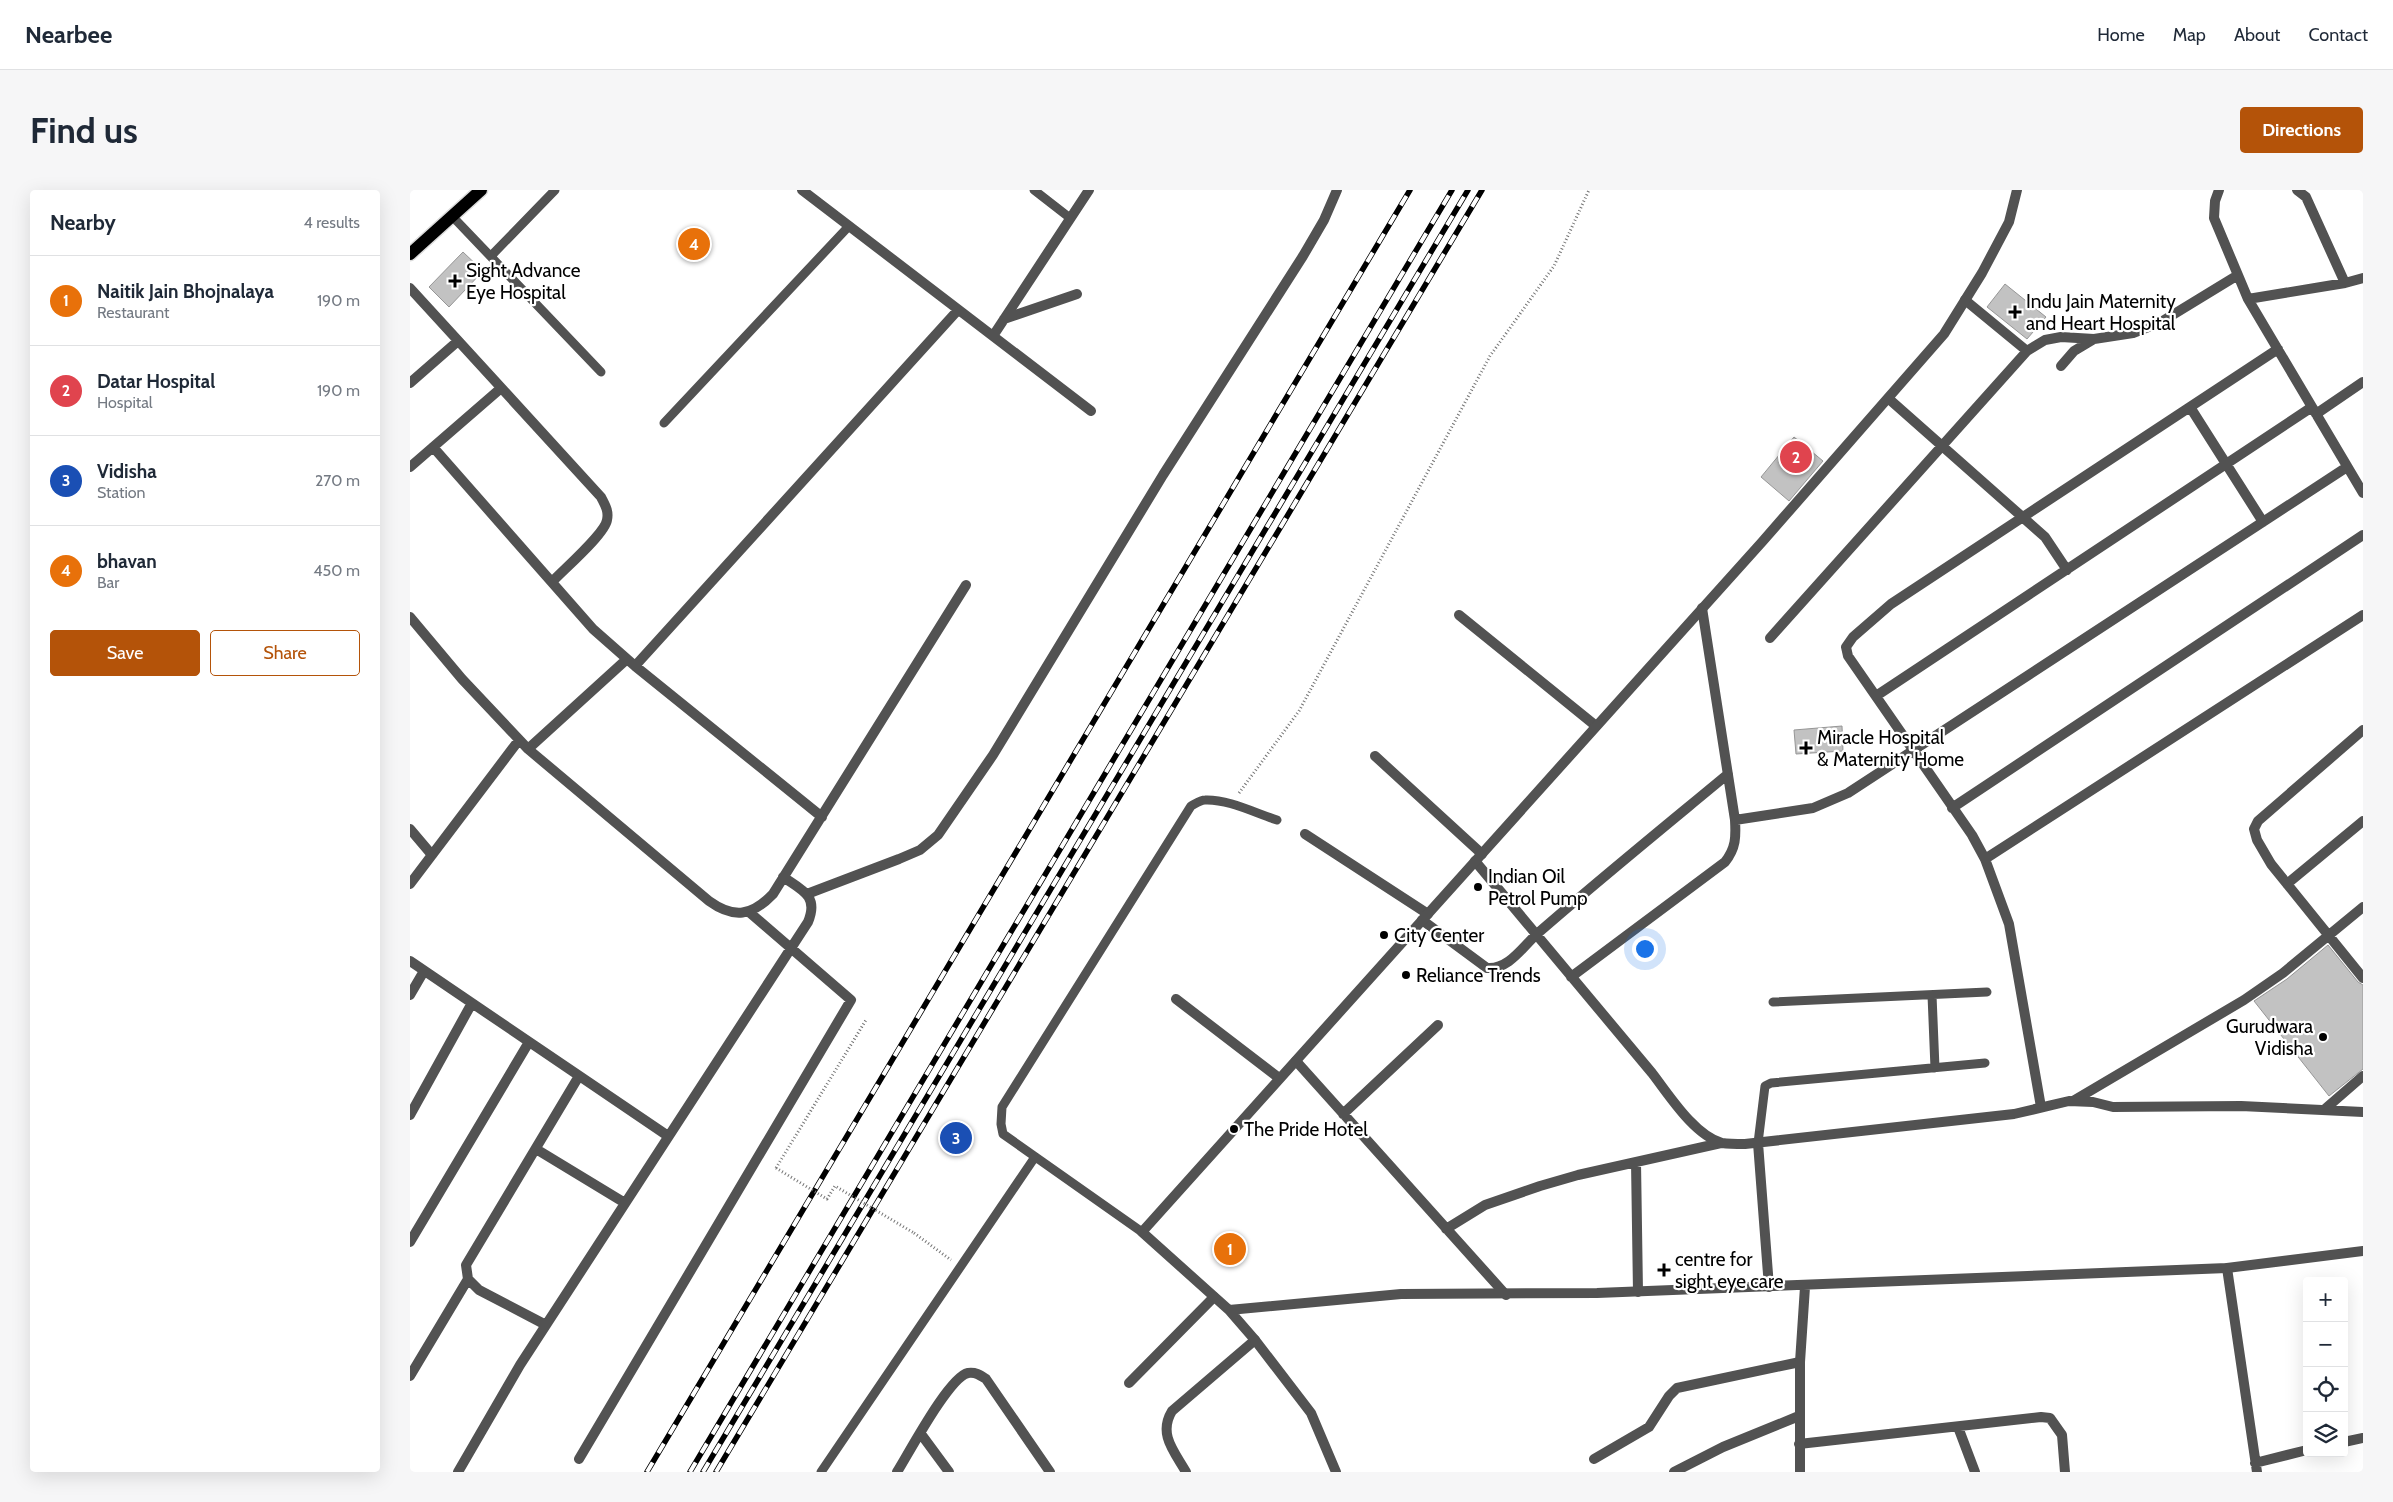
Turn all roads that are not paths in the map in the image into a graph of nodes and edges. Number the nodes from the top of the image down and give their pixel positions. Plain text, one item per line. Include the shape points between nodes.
1 (480, 190) edge
2 (555, 190) edge
3 (802, 190) edge
4 (1034, 190) edge
5 (1089, 190) edge
6 (1338, 190) edge
7 (2017, 190) edge
8 (2219, 190) edge
9 (2297, 190) edge
10 (452, 216) junction
11 (1070, 218) junction
12 (849, 226) junction
13 (412, 248) edge
14 (491, 256) junction
15 (2238, 275) junction
16 (2363, 278) edge
17 (2345, 283) junction
18 (410, 288) edge
19 (1078, 294) dead end
20 (2248, 298) junction
21 (1966, 300) junction
22 (958, 310) junction
23 (1004, 319) junction
24 (993, 336) junction
25 (2094, 339) junction
26 (458, 341) junction
27 (2278, 349) junction
28 (2026, 351) junction
29 (2062, 366) dead end
30 (601, 372) dead end
31 (2363, 382) edge
32 (410, 383) edge
33 (500, 389) junction
34 (1889, 399) junction
35 (2190, 407) junction
36 (1091, 411) dead end
37 (2314, 411) junction
38 (664, 423) dead end
39 (1942, 446) junction
40 (433, 447) junction
41 (2226, 464) junction
42 (410, 467) edge
43 (2348, 467) junction
44 (2363, 494) edge
45 (2022, 516) junction
46 (2263, 522) junction
47 (2363, 535) edge
48 (2067, 570) junction
49 (552, 582) junction
50 (966, 585) dead end
51 (1702, 608) junction
52 (1460, 614) dead end
53 (2363, 615) edge
54 (410, 617) edge
55 (1770, 638) dead end
56 (626, 659) junction
57 (635, 666) junction
58 (1876, 696) junction
59 (1596, 726) junction
60 (2363, 730) edge
61 (520, 740) junction
62 (528, 749) junction
63 (1912, 751) junction
64 (1375, 756) dead end
65 (1728, 774) junction
66 (1952, 808) junction
67 (822, 817) junction
68 (1276, 820) dead end
69 (1735, 820) junction
70 (2363, 822) edge
71 (410, 830) edge
72 (1305, 834) dead end
73 (432, 855) junction
74 (1478, 858) junction
75 (1985, 859) junction
76 (784, 877) junction
77 (410, 884) edge
78 (2287, 884) junction
79 (807, 894) junction
80 (2363, 907) edge
81 (749, 912) junction
82 (1425, 917) junction
83 (1536, 934) junction
84 (2328, 935) junction
85 (791, 948) junction
86 (410, 961) edge
87 (424, 971) junction
88 (1571, 977) junction
89 (2363, 978) edge
90 (1987, 992) dead end
91 (410, 995) edge
92 (1932, 995) junction
93 (1176, 999) dead end
94 (1773, 1002) dead end
95 (472, 1003) junction
96 (1438, 1025) dead end
97 (529, 1042) junction
98 (1296, 1061) junction
99 (1985, 1063) dead end
100 (1935, 1068) junction
101 (580, 1076) junction
102 (2363, 1076) edge
103 (1279, 1078) junction
104 (2073, 1101) junction
105 (2041, 1107) junction
106 (2325, 1109) junction
107 (2363, 1112) edge
108 (1343, 1114) junction
109 (410, 1116) edge
110 (668, 1136) junction
111 (1721, 1142) junction
112 (1758, 1143) junction
113 (536, 1149) junction
114 (1035, 1157) junction
115 (1636, 1162) junction
116 (624, 1203) junction
117 (1446, 1229) junction
118 (1142, 1232) junction
119 (410, 1242) edge
120 (2363, 1251) edge
121 (2227, 1268) junction
122 (468, 1279) junction
123 (1769, 1287) junction
124 (1805, 1287) junction
125 (1638, 1292) junction
126 (1506, 1295) junction
127 (1214, 1297) junction
128 (1229, 1310) junction
129 (546, 1325) junction
130 (1255, 1340) junction
131 (1800, 1362) junction
132 (410, 1376) edge
133 (1129, 1383) dead end
134 (1799, 1416) junction
135 (1958, 1427) junction
136 (921, 1434) junction
137 (2363, 1438) edge
138 (2348, 1441) edge
139 (1799, 1444) junction
140 (2303, 1451) edge
141 (579, 1458) dead end
142 (1594, 1459) dead end
143 (2256, 1467) edge
144 (458, 1472) edge
145 (821, 1472) edge
146 (898, 1472) edge
147 (949, 1472) edge
148 (1050, 1472) edge
149 (1186, 1472) edge
150 (1336, 1472) edge
151 (1674, 1472) edge
152 (1800, 1472) edge
153 (1974, 1472) edge
154 (2065, 1472) edge

1 - 10 main road
2 - 14 lane
3 - 12 street
4 - 11 lane
5 - 11 street
6 - 79 street via 1303,256 1164,475 993,755 938,835 920,850 899,860
7 - 21 street via 2009,222
8 - 15 street via 2214,218
9 - 17 street via 2306,198
10 - 13 main road
10 - 14 lane
11 - 23 street
12 - 22 street
12 - 38 lane
14 - 30 lane
15 - 20 street
15 - 25 street via 2161,322 2134,332
16 - 17 street
17 - 20 street
18 - 26 street
19 - 23 street
20 - 27 street
21 - 28 street
21 - 34 street via 1944,334
22 - 24 street
22 - 57 street
23 - 24 street
24 - 36 street
25 - 28 street via 2061,337 2045,340
25 - 29 street via 2074,351
26 - 32 street
26 - 33 street
27 - 35 street
27 - 37 street
28 - 39 street
31 - 37 street
33 - 40 street
33 - 49 street via 601,497 607,509 607,522 600,534
34 - 39 street
34 - 51 street
35 - 41 street
35 - 45 street
37 - 41 street
37 - 43 street
39 - 45 street
39 - 55 street
40 - 42 street
40 - 49 street
41 - 46 street
41 - 48 street
43 - 44 street
43 - 46 street
45 - 48 street via 2054,548
45 - 58 street via 1891,604 1853,636 1846,647 1848,656
46 - 63 street
47 - 66 street
48 - 58 street
49 - 56 street via 593,629
50 - 67 street
51 - 59 street
51 - 65 street
52 - 59 street
53 - 75 street
54 - 61 street via 462,679
56 - 57 street
56 - 62 street
57 - 67 street
58 - 63 street
59 - 74 street
60 - 78 street via 2258,821 2254,829 2266,856
61 - 62 street
61 - 73 street
62 - 81 street via 709,901 723,911
63 - 66 street
63 - 69 street via 1848,793 1813,808
64 - 74 street
65 - 69 street
65 - 83 street
66 - 75 street
67 - 76 street
68 - 114 lane via 1232,805 1203,800 1191,806 1002,1108 1000,1124 1003,1134
69 - 88 street via 1734,852 1725,862
70 - 78 street
71 - 73 street
72 - 82 street
73 - 77 street
74 - 82 street
74 - 83 street
75 - 105 street via 2010,924
76 - 79 street
76 - 81 street via 760,908
78 - 84 street
79 - 85 street via 813,910
80 - 84 street
81 - 85 street
82 - 83 street via 1487,968 1505,966
82 - 98 street
83 - 88 street
84 - 89 street
84 - 104 street via 2283,973 2244,1000
85 - 110 street
85 - 141 street via 851,1000
86 - 87 street
87 - 91 street
87 - 95 street
88 - 111 street via 1679,1109 1701,1131
90 - 92 lane
92 - 94 lane
92 - 100 lane
93 - 103 street
95 - 97 street
95 - 109 street
96 - 108 street
97 - 101 street
97 - 119 street
98 - 103 street
98 - 108 street
99 - 100 lane
100 - 112 lane via 1771,1083 1765,1086 1762,1094
101 - 110 street
101 - 113 street
102 - 106 street
103 - 118 street
104 - 105 street
104 - 106 street via 2113,1108 2241,1106
105 - 112 street via 2014,1114
106 - 107 street
108 - 117 street
110 - 116 street
111 - 112 street
111 - 115 street
112 - 123 street
113 - 116 street
113 - 122 street via 466,1265
114 - 118 lane
114 - 145 lane
115 - 117 street via 1578,1175 1485,1205
115 - 125 street
116 - 129 street
117 - 126 street
118 - 127 street
120 - 121 street
121 - 124 street
121 - 143 street
122 - 129 street via 479,1290
122 - 132 street
123 - 124 street
123 - 125 street
124 - 131 street
125 - 126 street
126 - 128 street via 1401,1294
127 - 128 street
127 - 133 street
128 - 130 street
129 - 144 street
130 - 149 street via 1172,1411 1166,1422 1166,1432
130 - 150 street via 1311,1413
131 - 134 street
131 - 142 street via 1677,1388 1649,1426
134 - 139 street
134 - 151 street via 1723,1447
135 - 139 street
135 - 153 street
135 - 154 street via 2050,1418 2062,1434
136 - 146 street
136 - 147 street
136 - 148 street via 958,1379 967,1373 977,1373 986,1379
137 - 138 street
139 - 152 street
140 - 143 street

